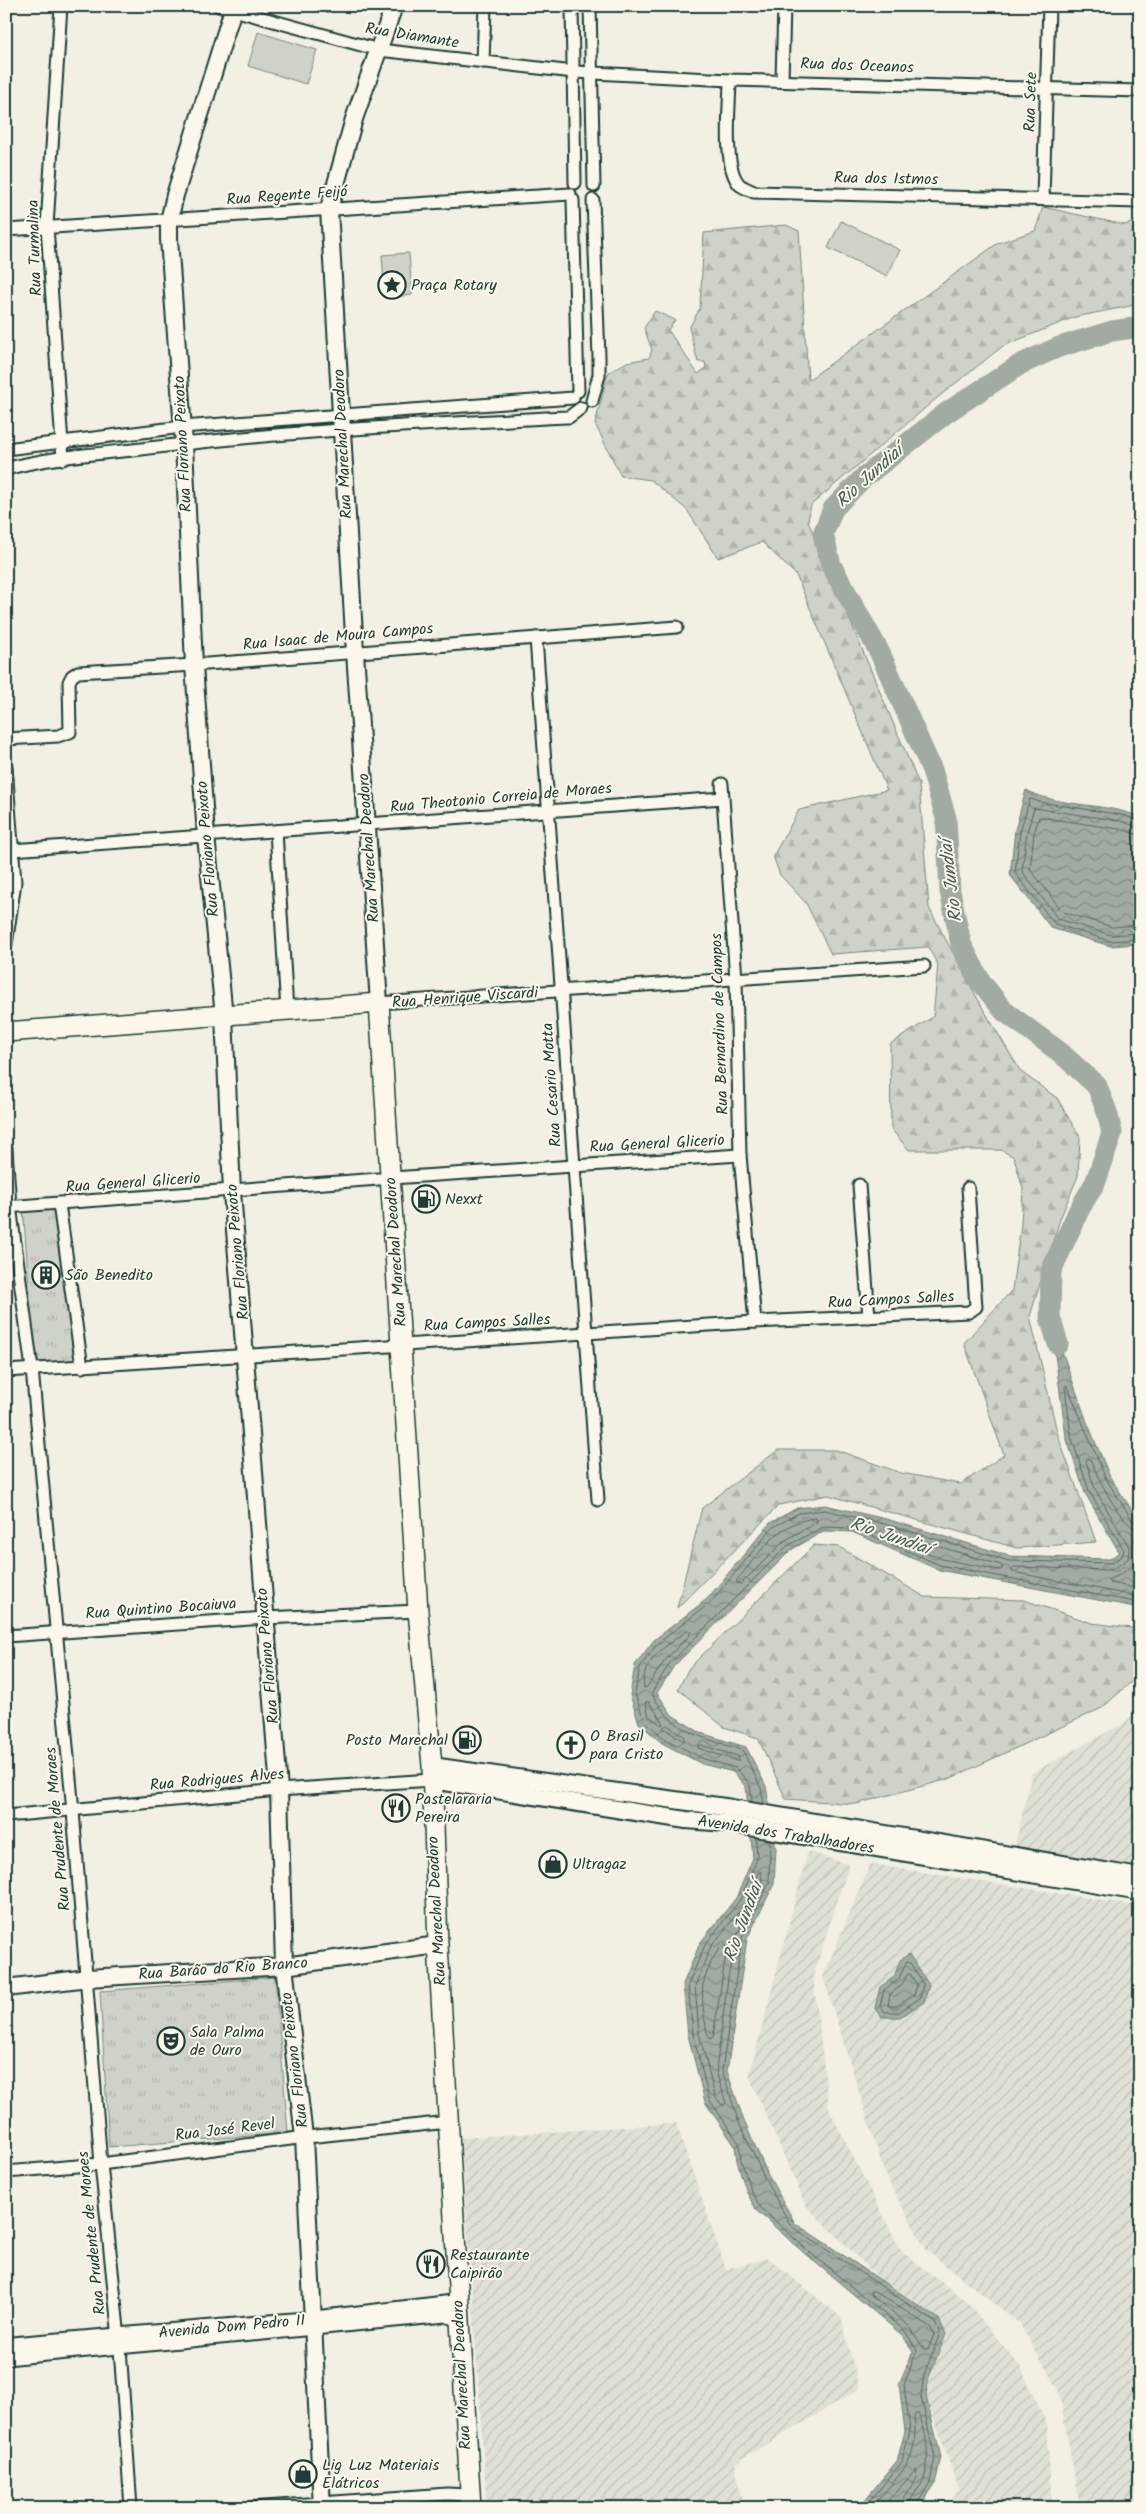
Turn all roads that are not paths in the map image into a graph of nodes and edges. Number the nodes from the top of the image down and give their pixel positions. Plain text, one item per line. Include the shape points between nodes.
1 (61, 6) edge
2 (394, 6) edge
3 (485, 6) edge
4 (572, 6) edge
5 (590, 6) edge
6 (784, 6) edge
7 (1050, 6) edge
8 (229, 8) edge
9 (379, 50) junction
10 (484, 62) junction
11 (574, 72) junction
12 (592, 73) junction
13 (730, 80) junction
14 (782, 80) junction
15 (1048, 89) junction
16 (1140, 91) edge
17 (575, 183) junction
18 (594, 186) junction
19 (572, 197) junction
20 (1044, 198) junction
21 (593, 200) junction
22 (1140, 202) edge
23 (329, 209) junction
24 (169, 221) junction
25 (47, 226) junction
26 (6, 230) edge
27 (576, 394) junction
28 (559, 399) junction
29 (592, 401) junction
30 (460, 407) junction
31 (581, 408) junction
32 (560, 418) junction
33 (341, 423) junction
34 (460, 423) junction
35 (182, 427) junction
36 (61, 440) junction
37 (184, 444) junction
38 (6, 449) edge
39 (63, 459) junction
40 (6, 469) edge
41 (677, 627) dead end
42 (536, 638) junction
43 (355, 652) junction
44 (194, 665) junction
45 (6, 739) edge
46 (6, 767) edge
47 (722, 784) dead end
48 (723, 798) junction
49 (547, 809) junction
50 (368, 826) junction
51 (276, 831) junction
52 (206, 836) junction
53 (12, 850) junction
54 (6, 945) edge
55 (924, 966) dead end
56 (736, 979) junction
57 (562, 992) junction
58 (379, 1003) junction
59 (287, 1012) junction
60 (224, 1016) junction
61 (6, 1032) edge
62 (6, 1148) edge
63 (740, 1155) junction
64 (574, 1165) junction
65 (392, 1178) junction
66 (859, 1185) dead end
67 (968, 1188) dead end
68 (232, 1192) junction
69 (59, 1204) junction
70 (8, 1207) edge
71 (869, 1318) junction
72 (755, 1322) junction
73 (585, 1334) junction
74 (402, 1344) junction
75 (246, 1357) junction
76 (82, 1367) junction
77 (32, 1369) junction
78 (6, 1371) edge
79 (598, 1500) dead end
80 (418, 1611) junction
81 (265, 1618) junction
82 (56, 1632) junction
83 (6, 1636) edge
84 (432, 1773) junction
85 (279, 1790) junction
86 (73, 1810) junction
87 (6, 1816) edge
88 (729, 1816) junction
89 (1140, 1877) edge
90 (1140, 1892) edge
91 (438, 1945) junction
92 (284, 1966) junction
93 (88, 1978) junction
94 (6, 1988) edge
95 (448, 2122) junction
96 (304, 2137) junction
97 (101, 2164) junction
98 (6, 2172) edge
99 (459, 2312) junction
100 (312, 2325) junction
101 (120, 2342) junction
102 (6, 2346) edge
103 (6, 2359) edge
104 (470, 2501) edge
105 (322, 2505) edge
106 (131, 2508) edge
107 (251, 2508) edge

1 - 25 street, Rua Turmalina
2 - 9 street, Rua Marechal Deodoro
3 - 10 street
4 - 11 street
5 - 12 street
6 - 14 street
7 - 15 street, Rua Sete
8 - 9 street, Rua Diamante
8 - 24 street, Rua Floriano Peixoto
9 - 10 street, Rua Diamante
9 - 23 street, Rua Marechal Deodoro via 354,119
10 - 11 street, Rua Diamante
11 - 12 street, Rua dos Oceanos
11 - 17 street
12 - 13 street, Rua dos Oceanos
12 - 18 street
13 - 14 street, Rua dos Oceanos
13 - 20 street, Rua dos Istmos via 730,159 740,184 754,192
14 - 15 street, Rua dos Oceanos
15 - 16 street, Rua dos Oceanos
15 - 20 street, Rua Sete
17 - 18 street via 582,180
17 - 19 street via 571,188
18 - 21 street
19 - 21 street via 582,205
19 - 23 street, Rua Regente Feijó
19 - 27 street
20 - 22 street, Rua dos Istmos
21 - 29 street via 599,376
23 - 24 street, Rua Regente Feijó
23 - 33 street, Rua Marechal Deodoro
24 - 25 street, Rua Regente Feijó
24 - 35 street, Rua Floriano Peixoto
25 - 26 street, Rua Regente Feijó
25 - 36 street, Rua Turmalina
27 - 28 street
27 - 29 street via 588,392
27 - 31 street via 576,406
28 - 30 street
28 - 32 street
29 - 31 street
30 - 33 street
30 - 34 street
31 - 32 street via 569,417
32 - 34 street
33 - 34 street
33 - 35 street
33 - 37 street
33 - 43 street, Rua Marechal Deodoro
35 - 36 street
35 - 37 street, Rua Floriano Peixoto
36 - 38 street
36 - 39 street, Rua Turmalina
37 - 39 street
37 - 44 street, Rua Floriano Peixoto
39 - 40 street
41 - 42 street, Rua Isaac de Moura Campos
42 - 43 street, Rua Isaac de Moura Campos
42 - 49 street, Rua Cesario Motta
43 - 44 street, Rua Isaac de Moura Campos
43 - 50 street, Rua Marechal Deodoro
44 - 45 street, Rua Isaac de Moura Campos via 78,672 69,682 70,732 58,736
44 - 52 street, Rua Floriano Peixoto
46 - 53 street
47 - 48 street, Rua Bernardino de Campos
48 - 49 street, Rua Theotonio Correia de Moraes
48 - 56 street, Rua Bernardino de Campos
49 - 50 street, Rua Theotonio Correia de Moraes
49 - 57 street, Rua Cesario Motta
50 - 51 street, Rua Theotonio Correia de Moraes
50 - 58 street, Rua Marechal Deodoro
51 - 52 street, Rua Theotonio Correia de Moraes
51 - 59 street
52 - 53 street, Rua Theotonio Correia de Moraes
52 - 60 street, Rua Floriano Peixoto
53 - 54 street via 15,882
55 - 56 street, Rua Henrique Viscardi
56 - 57 street, Rua Henrique Viscardi
56 - 63 street, Rua Bernardino de Campos
57 - 58 street, Rua Henrique Viscardi
57 - 64 street, Rua Cesario Motta
58 - 59 main road, Rua Henrique Viscardi
58 - 65 main road, Rua Marechal Deodoro
59 - 60 main road, Rua Henrique Viscardi
60 - 61 main road, Rua Henrique Viscardi
60 - 68 street, Rua Floriano Peixoto
62 - 70 street, Rua Prudente de Moraes
63 - 64 street, Rua General Glicerio
63 - 72 street, Rua Bernardino de Campos
64 - 65 street, Rua General Glicerio
64 - 73 street, Rua Cesario Motta
65 - 68 street, Rua General Glicerio
65 - 74 main road, Rua Marechal Deodoro
66 - 71 street
67 - 71 street, Rua Campos Salles via 976,1307 969,1312
68 - 69 street, Rua General Glicerio
68 - 75 street, Rua Floriano Peixoto
69 - 70 street, Rua General Glicerio
69 - 76 street
70 - 77 street, Rua Prudente de Moraes
71 - 72 street, Rua Campos Salles
72 - 73 street, Rua Campos Salles
73 - 74 street, Rua Campos Salles
73 - 79 street, Rua Cesario Motta
74 - 75 street, Rua Campos Salles
74 - 80 main road, Rua Marechal Deodoro
75 - 76 street, Rua Campos Salles
75 - 81 street, Rua Floriano Peixoto
76 - 77 street, Rua Campos Salles
77 - 78 street, Rua Campos Salles
77 - 82 street, Rua Prudente de Moraes
80 - 81 street, Rua Quintino Bocaiuva
80 - 84 main road, Rua Marechal Deodoro
81 - 82 street, Rua Quintino Bocaiuva
81 - 85 street, Rua Floriano Peixoto
82 - 83 street, Rua Quintino Bocaiuva
82 - 86 street, Rua Prudente de Moraes
84 - 85 street, Rua Rodrigues Alves
84 - 88 street, Avenida dos Trabalhadores via 686,1820
84 - 91 main road, Rua Marechal Deodoro
85 - 86 street, Rua Rodrigues Alves
85 - 92 street, Rua Floriano Peixoto
86 - 87 street, Rua Rodrigues Alves
86 - 93 street, Rua Prudente de Moraes
88 - 89 street, Avenida dos Trabalhadores via 804,1820
88 - 90 street, Avenida dos Trabalhadores via 798,1836
91 - 92 street, Rua Barão do Rio Branco
91 - 95 main road, Rua Marechal Deodoro
92 - 93 street, Rua Barão do Rio Branco
92 - 96 street, Rua Floriano Peixoto
93 - 94 street, Rua Barão do Rio Branco
93 - 97 street, Rua Prudente de Moraes
95 - 96 street, Rua José Revel
95 - 99 main road, Rua Marechal Deodoro
96 - 97 street, Rua José Revel
96 - 100 street, Rua Floriano Peixoto
97 - 98 street, Rua José Revel
97 - 101 street, Rua Prudente de Moraes
99 - 100 street, Avenida Dom Pedro II
99 - 104 main road, Rua Marechal Deodoro
100 - 101 street, Avenida Dom Pedro II
100 - 105 street, Rua Floriano Peixoto
101 - 102 street, Avenida Dom Pedro II
101 - 103 street
101 - 106 street, Rua Prudente de Moraes
104 - 105 street via 447,2494
105 - 107 street

